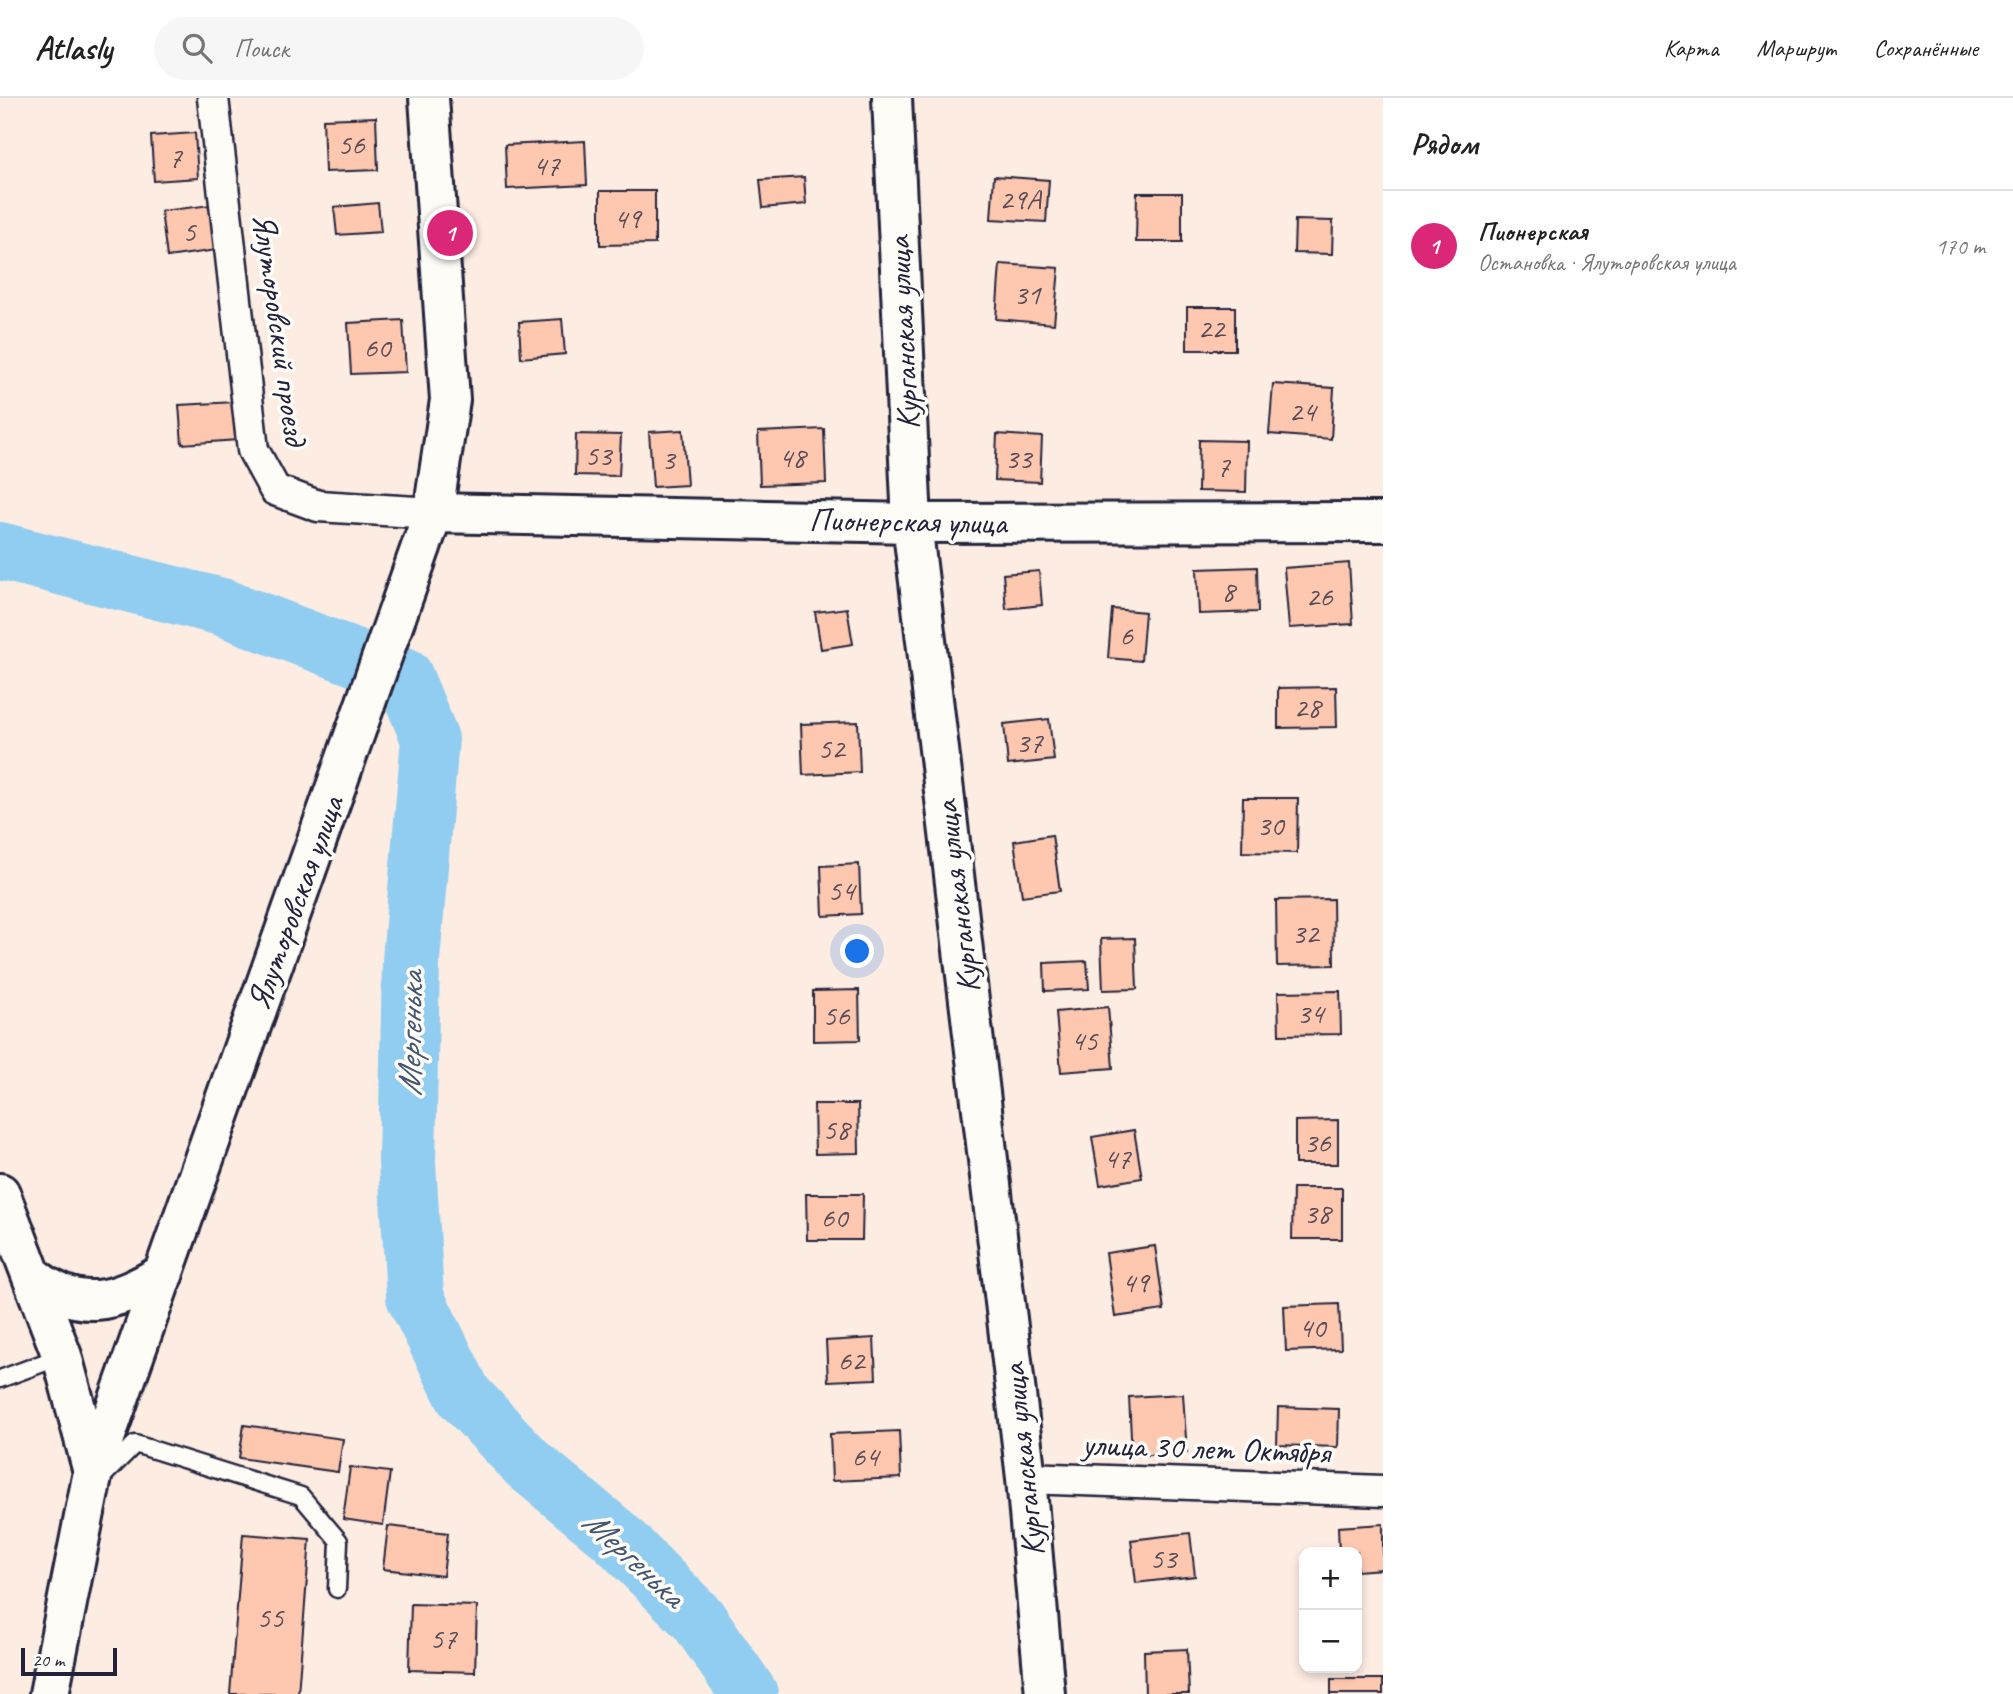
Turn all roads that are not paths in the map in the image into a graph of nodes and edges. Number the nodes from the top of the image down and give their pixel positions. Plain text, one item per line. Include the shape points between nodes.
1 (213, 98) edge
2 (429, 98) edge
3 (892, 98) edge
4 (433, 513) junction
5 (1383, 522) edge
6 (912, 523) junction
7 (0, 1193) edge
8 (164, 1273) junction
9 (31, 1275) junction
10 (62, 1356) junction
11 (0, 1379) edge
12 (1026, 1478) junction
13 (91, 1481) junction
14 (1383, 1491) edge
15 (337, 1589) dead end
16 (49, 1694) edge
17 (1045, 1694) edge

1 - 4 street, Ялуторовский проезд via 253,450 275,490 318,506
2 - 4 main road, Ялуторовская улица via 450,400
3 - 6 main road, Курганская улица
4 - 6 main road, Пионерская улица
4 - 8 main road, Ялуторовская улица
5 - 6 main road, Пионерская улица
6 - 12 main road, Курганская улица
7 - 9 main road
8 - 9 main road via 111,1298 83,1301 61,1296
8 - 13 main road, Ялуторовская улица
9 - 10 main road
10 - 11 lane
10 - 13 main road
12 - 14 street, улица 30 лет Октября
12 - 17 main road, Курганская улица
13 - 15 lane via 135,1444 301,1496 339,1541
13 - 16 main road, Ялуторовская улица

